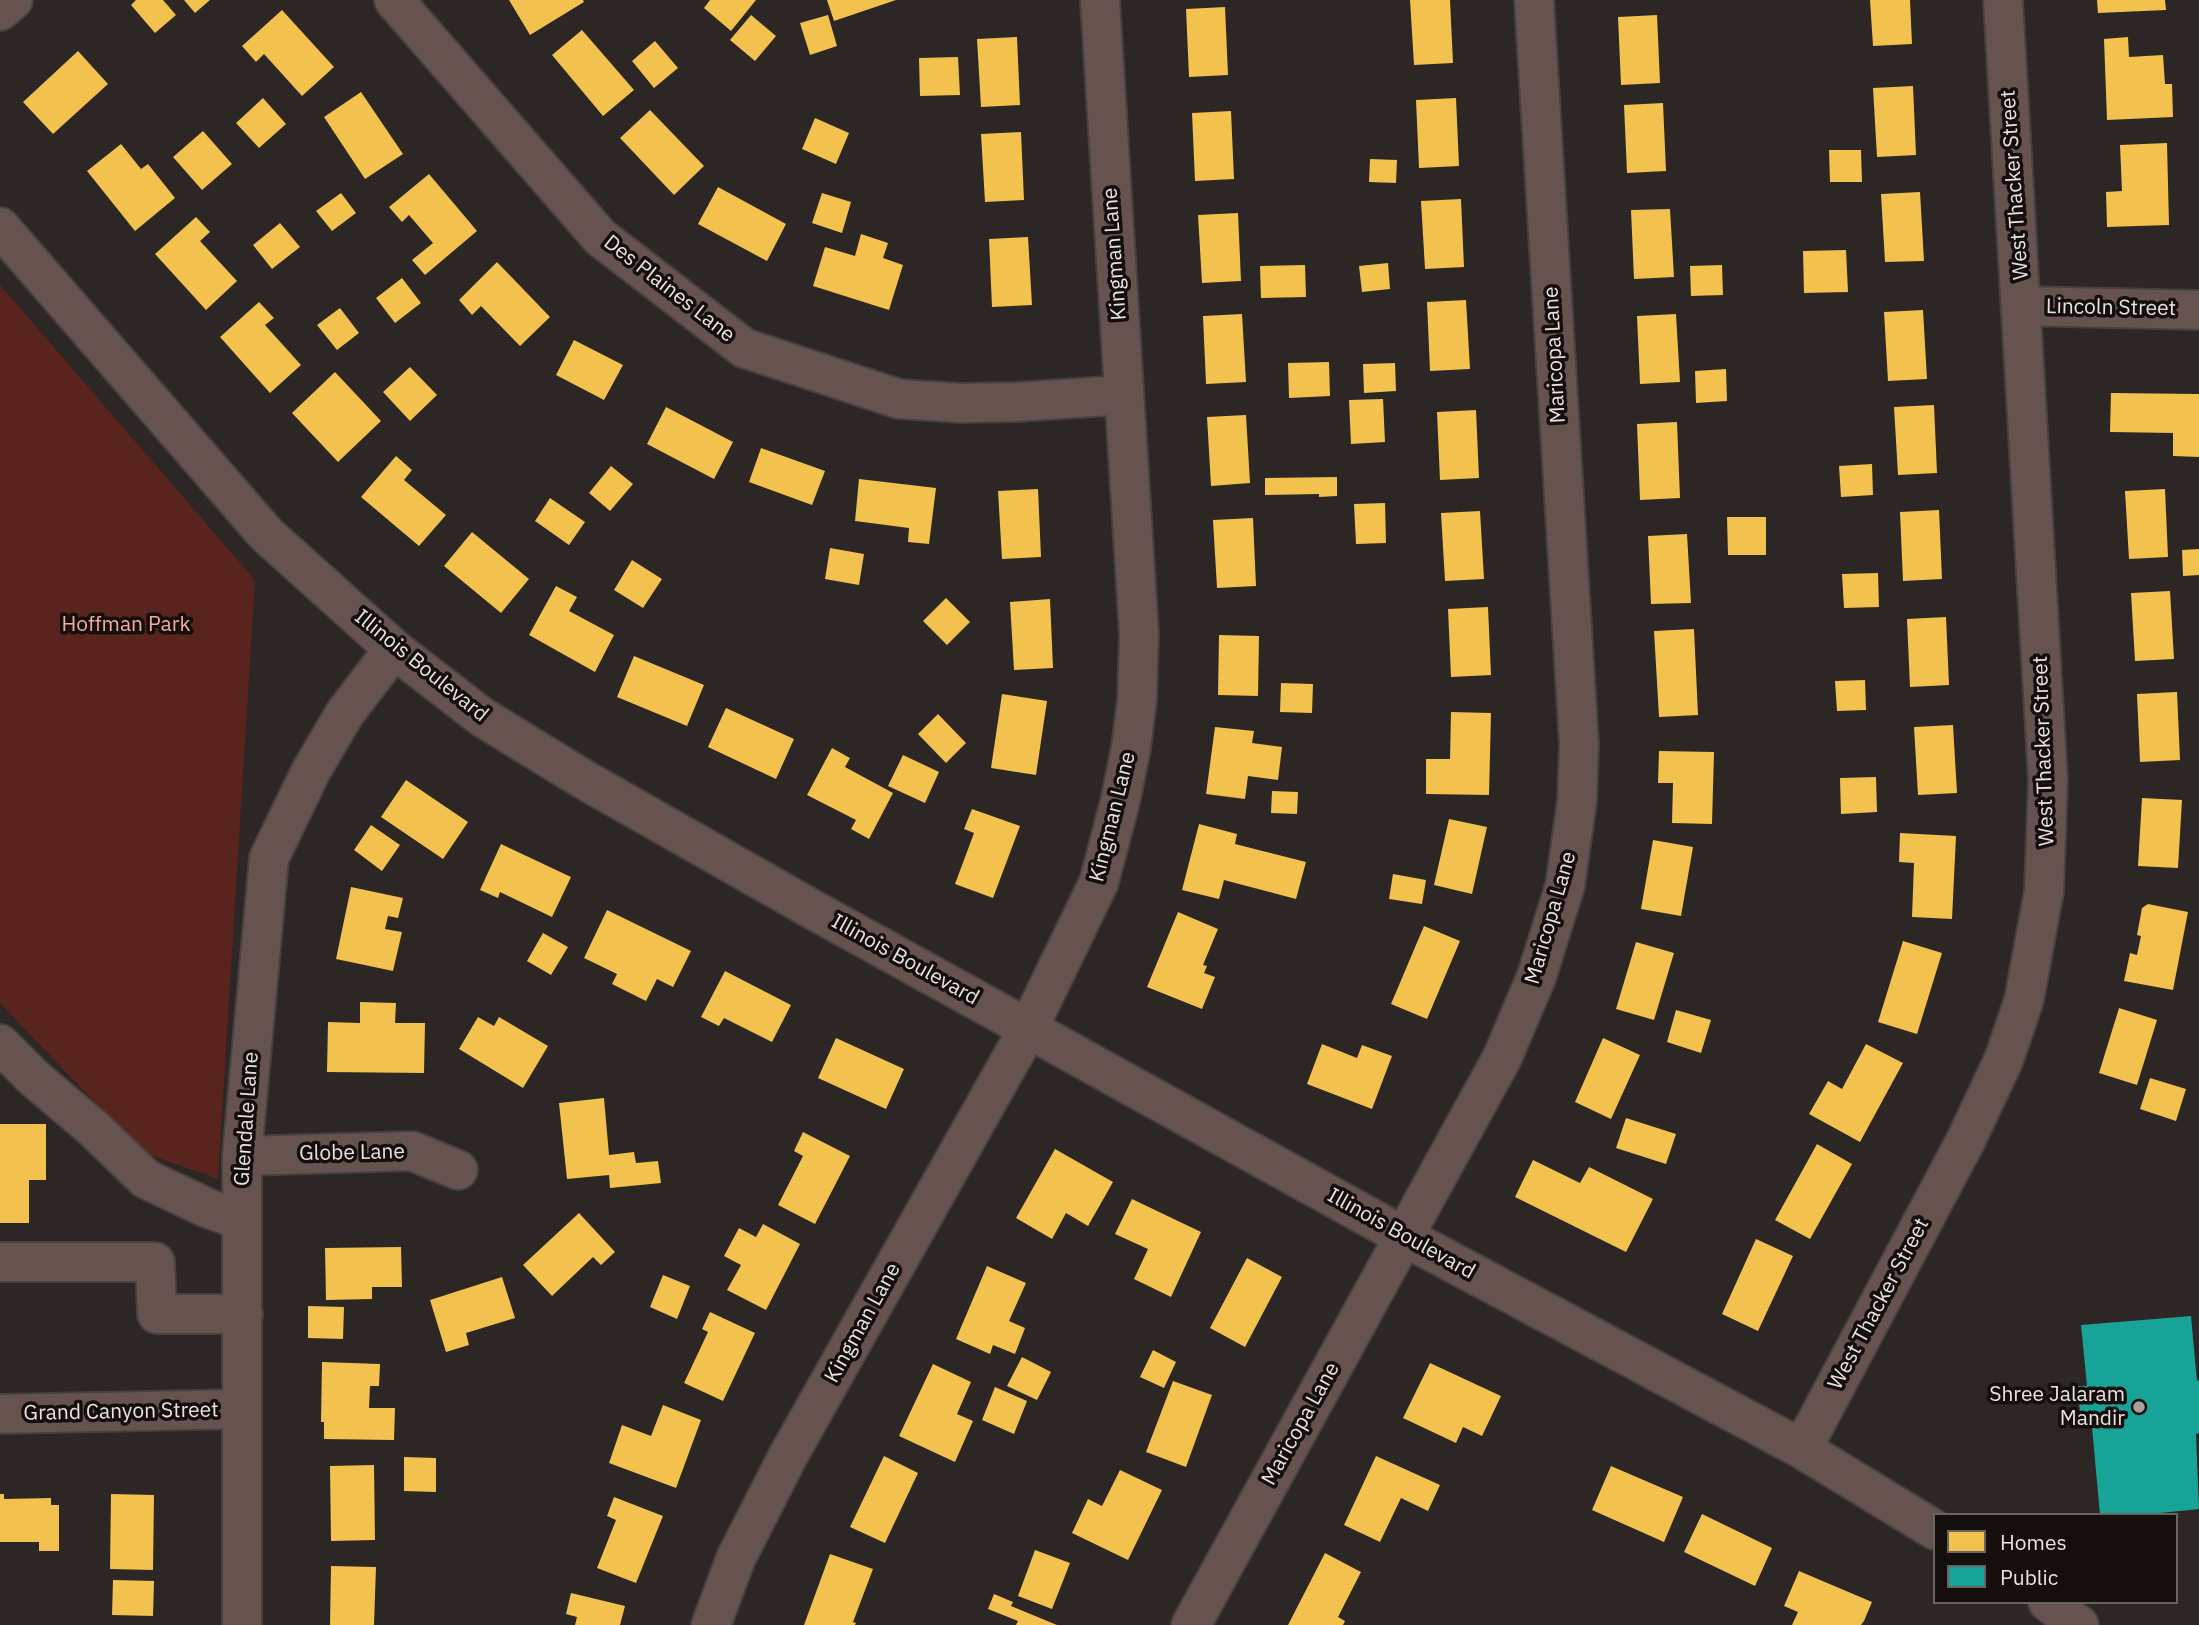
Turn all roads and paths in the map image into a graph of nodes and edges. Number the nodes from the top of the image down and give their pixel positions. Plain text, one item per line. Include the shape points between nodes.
1 (13, 0) edge
2 (394, 0) edge
3 (1100, 0) edge
4 (1534, 0) edge
5 (2003, 0) edge
6 (0, 11) edge
7 (0, 226) edge
8 (2022, 306) junction
9 (2199, 310) edge
10 (1124, 395) junction
11 (394, 649) junction
12 (1028, 1029) junction
13 (0, 1044) edge
14 (242, 1156) junction
15 (458, 1170) dead end
16 (241, 1220) junction
17 (1404, 1236) junction
18 (0, 1262) edge
19 (243, 1314) junction
20 (243, 1409) junction
21 (0, 1414) edge
22 (1802, 1449) junction
23 (1933, 1529) edge
24 (2051, 1604) edge
25 (242, 1625) edge
26 (710, 1625) edge
27 (1191, 1625) edge
28 (2079, 1625) edge

1 - 6 street
2 - 10 street, Des Plaines Lane via 600,237 744,348 899,399 961,403
3 - 10 street, Kingman Lane
4 - 17 street, Maricopa Lane via 1578,744 1577,801 1564,886 1521,1016
5 - 8 street, West Thacker Street
7 - 11 street, Illinois Boulevard via 266,534
8 - 9 street, Lincoln Street
8 - 22 street, West Thacker Street via 2048,780 2047,856 2036,942 2024,1000 2004,1059 1966,1140
10 - 12 street, Kingman Lane via 1139,634 1131,748 1099,882
11 - 12 street, Illinois Boulevard via 482,717 583,779
11 - 14 street, Glendale Lane via 317,759 269,858
12 - 17 street, Illinois Boulevard
12 - 26 street, Kingman Lane via 788,1456 736,1558
13 - 16 street via 146,1180
14 - 15 street, Globe Lane via 412,1151
14 - 16 street, Glendale Lane
16 - 19 street, Glendale Lane
17 - 22 street, Illinois Boulevard
17 - 27 street, Maricopa Lane
18 - 19 street via 155,1262 157,1314
19 - 20 street, Glendale Lane
20 - 21 street, Grand Canyon Street
20 - 25 street, Glendale Lane
22 - 23 street, Illinois Boulevard
24 - 28 street

